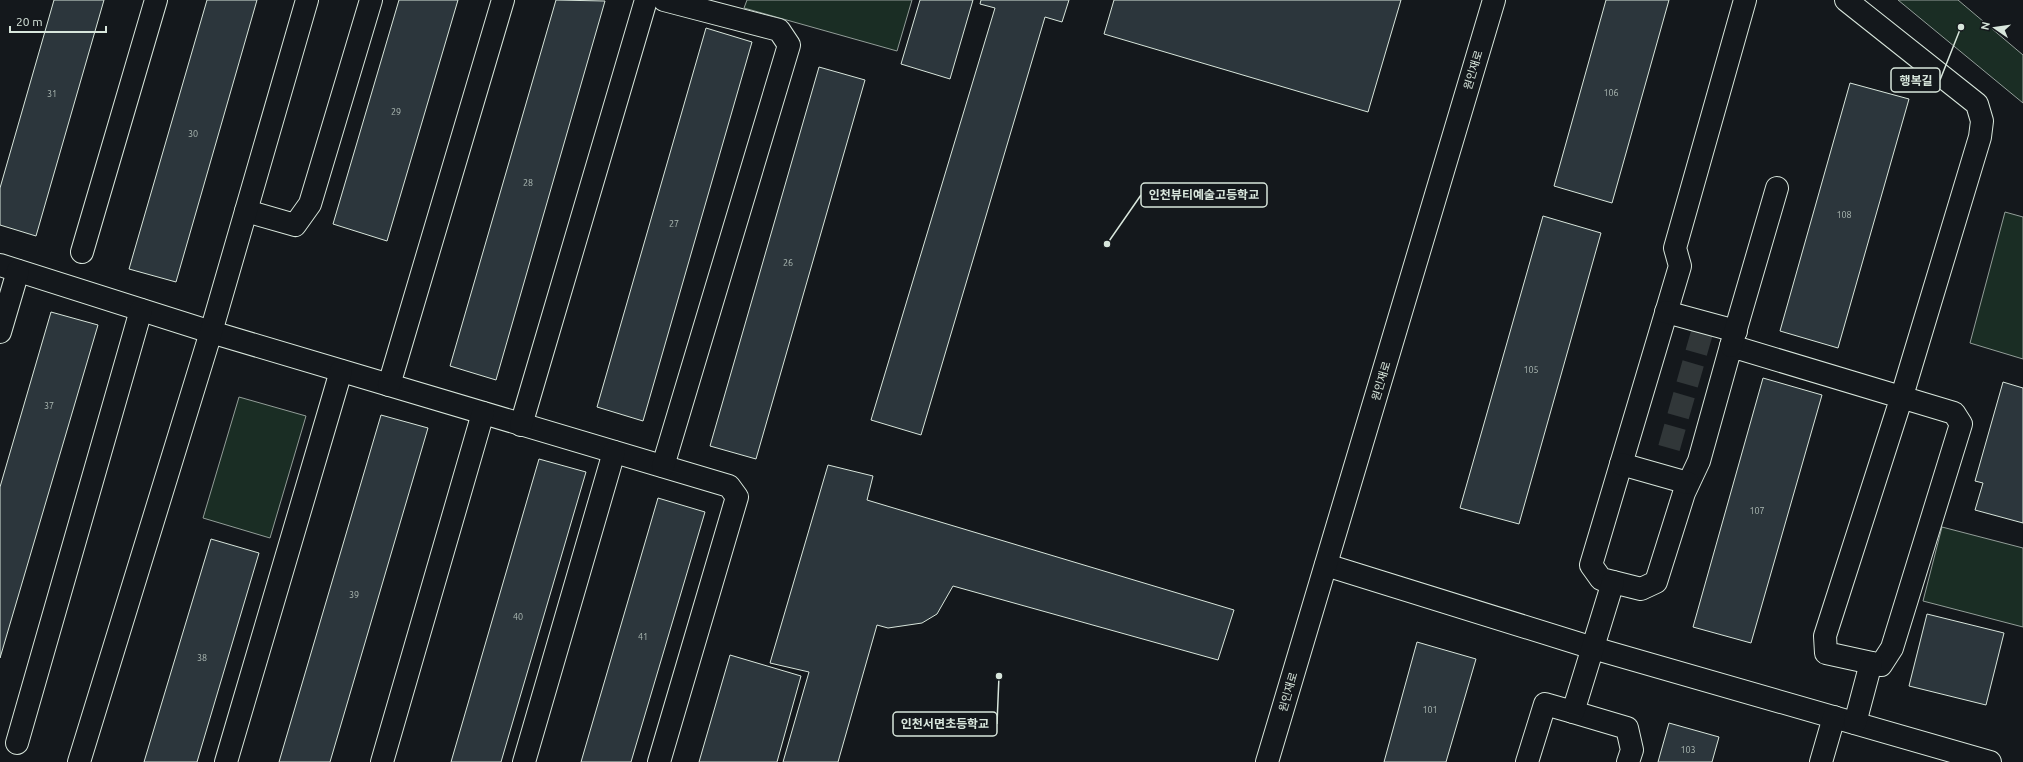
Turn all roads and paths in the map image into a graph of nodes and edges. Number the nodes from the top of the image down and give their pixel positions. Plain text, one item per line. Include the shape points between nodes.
1 (156, 0) edge
2 (307, 0) edge
3 (371, 0) edge
4 (503, 0) edge
5 (646, 0) edge
6 (664, 0) edge
7 (1494, 0) edge
8 (1746, 0) edge
9 (1846, 0) edge
10 (1777, 188) dead end
11 (246, 211) junction
12 (82, 252) dead end
13 (9, 268) edge
14 (141, 310) junction
15 (1666, 312) junction
16 (0, 332) edge
17 (211, 332) junction
18 (1734, 338) junction
19 (341, 371) junction
20 (389, 385) junction
21 (1902, 396) junction
22 (483, 413) junction
23 (521, 425) junction
24 (614, 452) junction
25 (1621, 464) junction
26 (663, 466) junction
27 (1688, 483) junction
28 (1326, 565) junction
29 (1613, 582) junction
30 (1593, 648) junction
31 (1871, 662) junction
32 (1573, 712) junction
33 (1834, 717) junction
34 (1855, 723) junction
35 (17, 743) dead end
36 (79, 762) edge
37 (226, 762) edge
38 (382, 762) edge
39 (524, 762) edge
40 (659, 762) edge
41 (1267, 762) edge
42 (1527, 762) edge
43 (1628, 762) edge
44 (1821, 762) edge
45 (1990, 762) edge

1 - 12 main road
2 - 11 main road
3 - 11 main road via 310,204 295,225
4 - 20 main road
5 - 23 main road
6 - 26 main road via 779,30 789,45
7 - 28 main road, 원인재로
8 - 15 main road via 1675,248 1680,266
9 - 21 main road via 1977,104 1982,122 1980,137
10 - 18 main road
11 - 17 main road
13 - 14 main road
13 - 16 main road
14 - 17 main road
14 - 35 main road
15 - 18 main road
15 - 25 main road
17 - 19 main road
17 - 36 main road
18 - 21 main road
18 - 27 main road via 1699,461
19 - 20 main road
19 - 37 main road
20 - 22 main road
21 - 31 main road via 1825,636 1826,653
21 - 31 main road via 1954,413 1961,424 1892,648 1881,665
22 - 23 main road
22 - 38 main road
23 - 24 main road
24 - 26 main road
24 - 39 main road
25 - 27 main road
25 - 29 main road via 1591,565 1601,579
26 - 40 main road via 729,486 737,497
27 - 29 main road via 1656,582 1641,589
28 - 30 main road
28 - 41 main road, 원인재로
29 - 30 main road
30 - 32 main road
30 - 33 main road
31 - 34 main road
32 - 42 main road via 1545,704
32 - 43 main road via 1627,728 1632,750
33 - 34 main road
33 - 44 main road
34 - 45 main road

